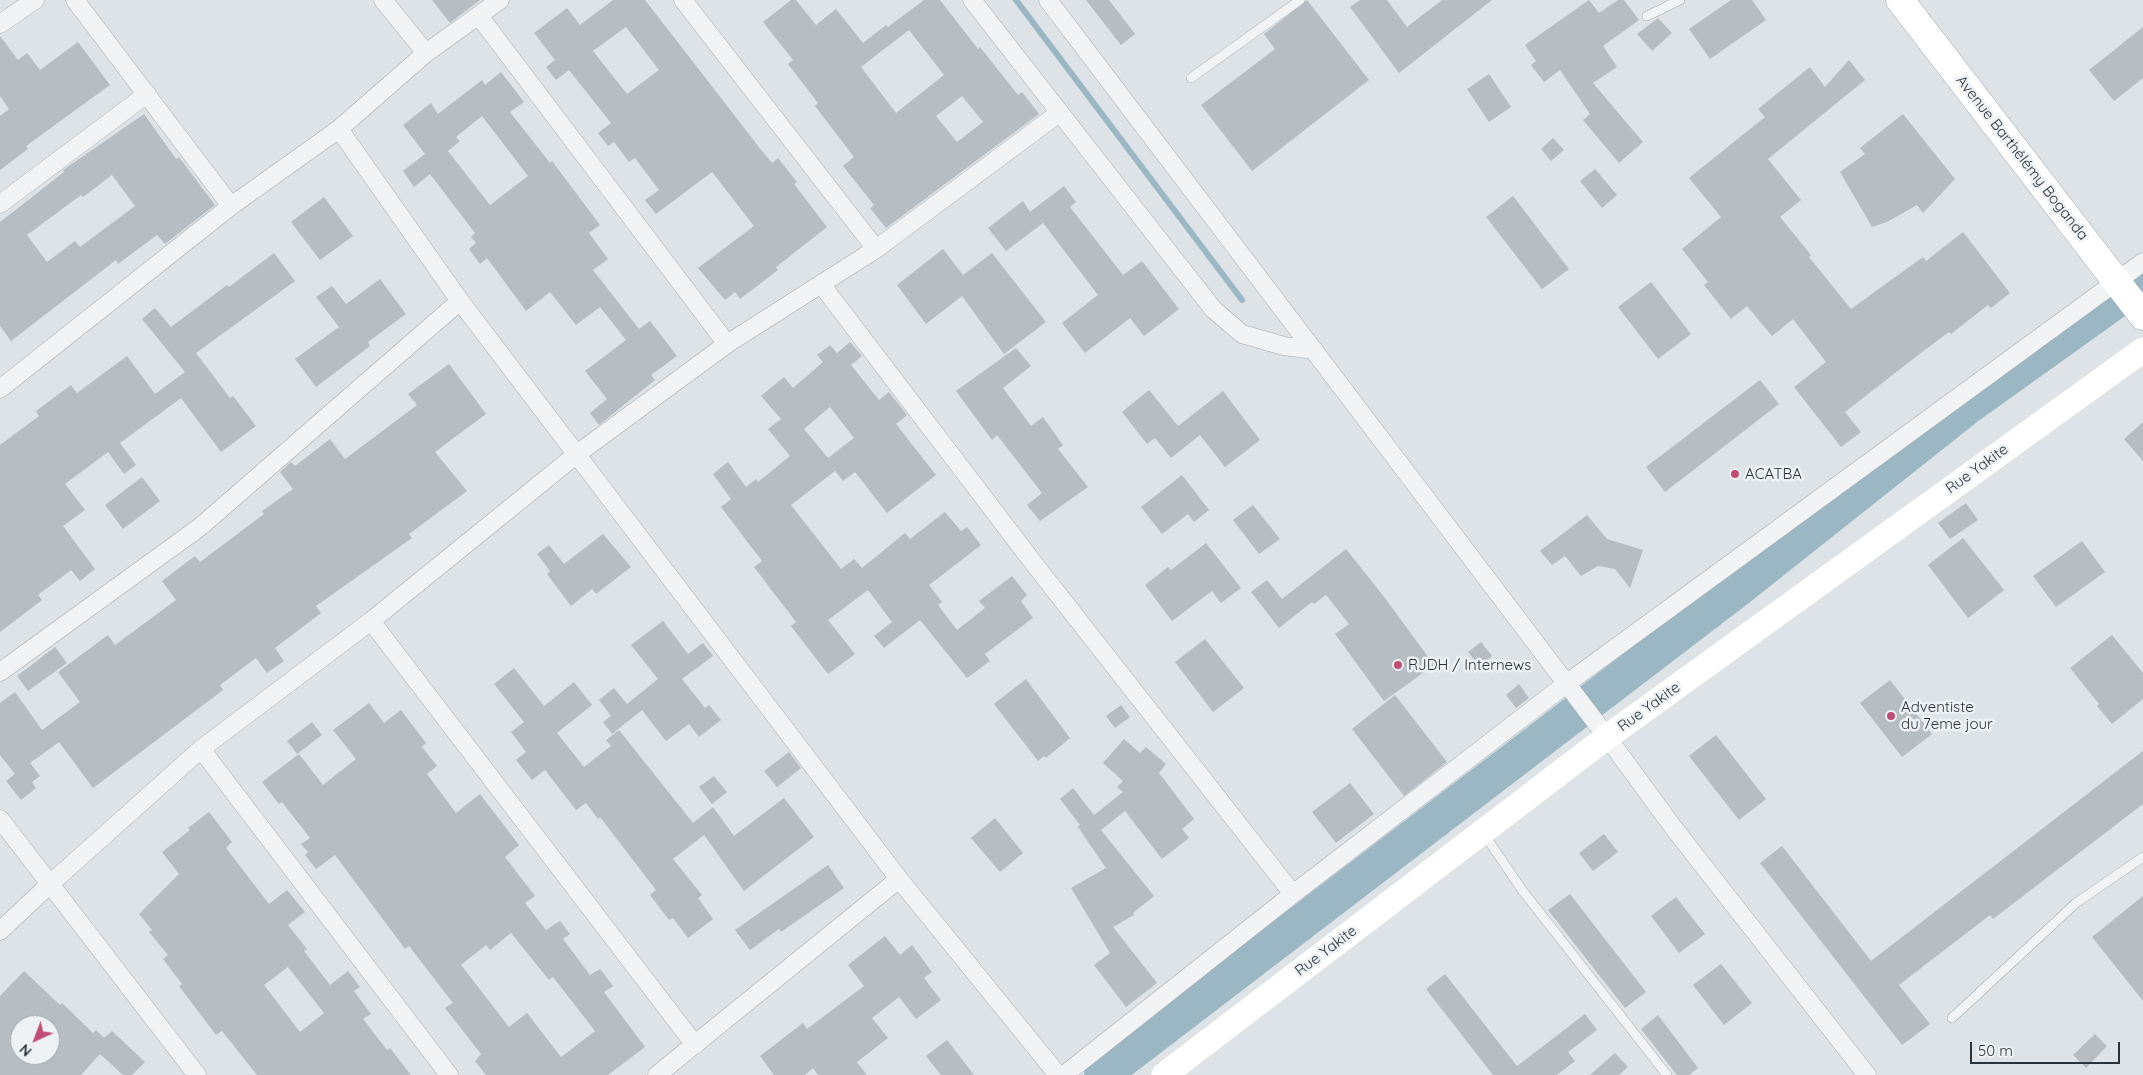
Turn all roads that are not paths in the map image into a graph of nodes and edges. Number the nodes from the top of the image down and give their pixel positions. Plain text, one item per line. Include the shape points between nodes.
1 (35, 0) edge
2 (75, 0) edge
3 (383, 0) edge
4 (500, 0) edge
5 (683, 0) edge
6 (972, 0) edge
7 (1048, 0) edge
8 (1300, 0) edge
9 (1680, 0) edge
10 (1900, 0) edge
11 (479, 16) junction
12 (1647, 16) dead end
13 (0, 24) edge
14 (426, 53) junction
15 (1191, 78) dead end
16 (147, 94) junction
17 (1059, 113) junction
18 (338, 128) junction
19 (0, 204) edge
20 (231, 206) junction
21 (876, 250) junction
22 (2143, 262) edge
23 (2117, 281) junction
24 (821, 284) junction
25 (460, 301) junction
26 (2143, 316) edge
27 (727, 344) junction
28 (1314, 350) junction
29 (2143, 350) edge
30 (0, 389) edge
31 (577, 454) junction
32 (371, 621) junction
33 (0, 672) edge
34 (1566, 684) junction
35 (1607, 737) junction
36 (202, 750) junction
37 (0, 818) edge
38 (1483, 832) junction
39 (2143, 857) edge
40 (899, 879) junction
41 (50, 884) junction
42 (1293, 894) junction
43 (0, 931) edge
44 (1952, 1018) dead end
45 (695, 1045) junction
46 (196, 1075) edge
47 (449, 1075) edge
48 (657, 1075) edge
49 (1058, 1075) edge
50 (1064, 1075) edge
51 (1164, 1075) edge
52 (1667, 1075) edge
53 (1867, 1075) edge

1 - 13 street
2 - 16 street
3 - 14 street
4 - 11 street
5 - 21 street
6 - 17 street
7 - 28 street
8 - 15 lane
9 - 12 lane
10 - 23 main road, Avenue Barthélémy Boganda
11 - 14 street
11 - 27 street
14 - 18 street
16 - 19 street
16 - 20 street
17 - 21 street
17 - 28 street via 1213,309 1242,334 1284,346
18 - 20 street
18 - 25 street
20 - 30 street
21 - 24 street
22 - 23 street
23 - 26 main road, Avenue Barthélémy Boganda
23 - 34 street
24 - 27 street
24 - 42 street
25 - 31 street
25 - 33 street via 200,527
27 - 31 street
28 - 34 street
29 - 35 main road, Rue Yakite
31 - 32 street
31 - 40 street
32 - 36 street
32 - 45 street
34 - 35 street
34 - 42 street
35 - 38 main road, Rue Yakite
35 - 53 street via 1676,832
36 - 41 street
36 - 47 street
37 - 41 street
38 - 51 main road, Rue Yakite
38 - 52 lane via 1522,890
39 - 44 lane via 2076,903
40 - 45 street
40 - 49 street
41 - 43 street
41 - 46 street
42 - 50 street
45 - 48 street

